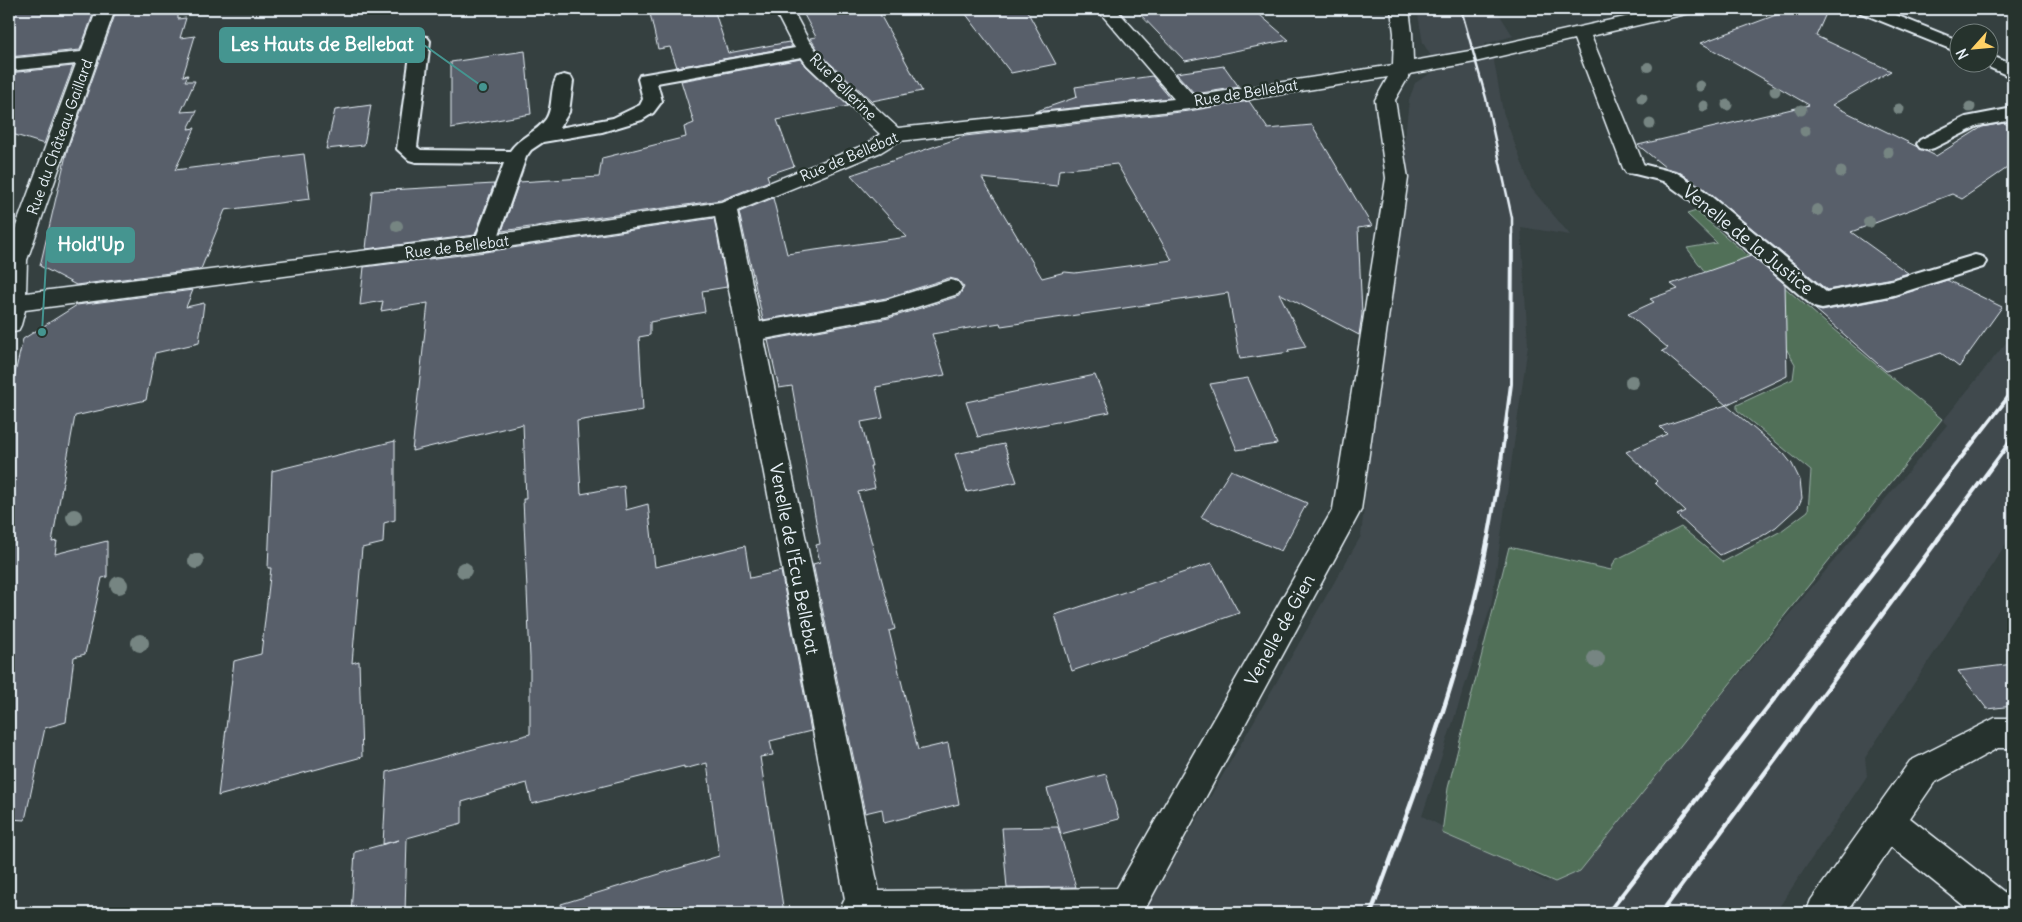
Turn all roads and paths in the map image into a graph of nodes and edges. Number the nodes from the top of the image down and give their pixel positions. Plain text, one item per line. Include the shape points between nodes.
1 (106, 9) edge
2 (783, 9) edge
3 (1106, 9) edge
4 (1400, 9) edge
5 (1684, 9) edge
6 (1867, 9) edge
7 (1580, 32) junction
8 (1950, 44) edge
9 (807, 51) junction
10 (356, 53) dead end
11 (89, 57) junction
12 (9, 66) edge
13 (2000, 66) edge
14 (1403, 69) junction
15 (2013, 72) edge
16 (564, 81) dead end
17 (1189, 102) junction
18 (2013, 114) edge
19 (893, 135) junction
20 (538, 137) junction
21 (1927, 144) dead end
22 (516, 157) junction
23 (1634, 168) joint
24 (724, 208) junction
25 (485, 243) junction
26 (12, 260) edge
27 (1975, 262) dead end
28 (950, 288) dead end
29 (11, 314) edge
30 (748, 333) junction
31 (2013, 733) edge
32 (1888, 822) junction
33 (861, 912) edge
34 (1824, 913) edge
35 (2002, 913) edge

1 - 11 street, Rue du Château Gaillard
2 - 9 street, Rue Pellerine
3 - 17 street
4 - 14 street
5 - 7 street, Rue de Bellebat
6 - 8 lane
7 - 14 street, Rue de Bellebat
7 - 23 street, Venelle de la Justice
9 - 19 street, Rue Pellerine
9 - 20 lane via 647,79 652,100 647,111 627,121
10 - 22 lane via 421,41 407,149 416,156
11 - 12 street
11 - 26 street, Rue du Château Gaillard
13 - 15 lane
14 - 17 street, Rue de Bellebat
14 - 33 street, Venelle de Gien via 1385,100 1396,178 1347,510 1127,906
16 - 20 lane via 561,109 552,125
17 - 19 street, Rue de Bellebat
18 - 21 lane via 1973,121
19 - 24 street, Rue de Bellebat via 874,148
20 - 22 lane via 523,144
22 - 25 lane
23 - 27 lane, Venelle de la Justice via 1670,177 1695,194 1822,301 1894,287
24 - 25 street, Rue de Bellebat
24 - 30 street, Venelle de l'Écu Bellebat
25 - 29 street, Rue de Bellebat
26 - 29 street, Rue du Château Gaillard
28 - 30 street via 888,308
30 - 33 street, Venelle de l'Écu Bellebat
31 - 32 street via 1995,733 1922,772
32 - 34 street
32 - 35 street

